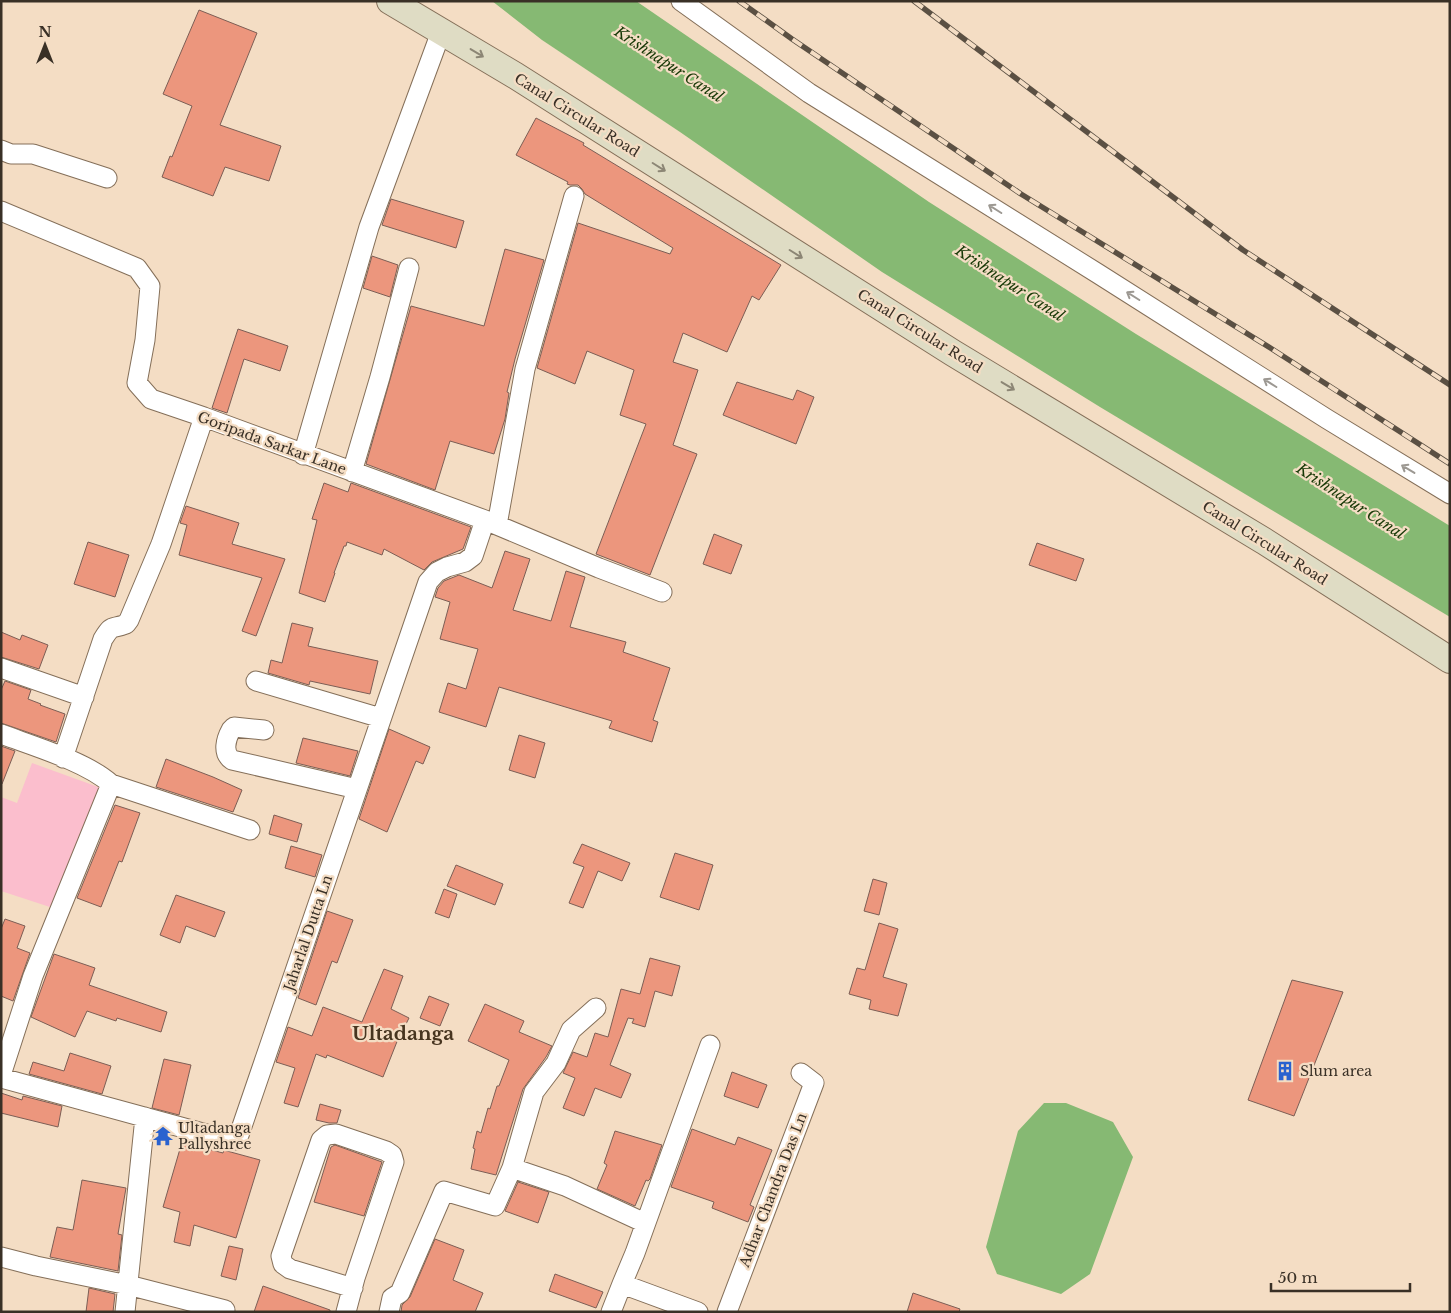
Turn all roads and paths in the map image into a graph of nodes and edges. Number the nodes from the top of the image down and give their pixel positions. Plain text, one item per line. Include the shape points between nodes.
1 (390, 1) edge
2 (681, 1) edge
3 (441, 32) junction
4 (1, 150) edge
5 (107, 178) dead end
6 (574, 196) dead end
7 (2, 214) edge
8 (409, 268) dead end
9 (204, 417) junction
10 (303, 455) junction
11 (352, 472) junction
12 (1450, 494) edge
13 (491, 522) junction
14 (662, 592) dead end
15 (1450, 660) edge
16 (1, 668) edge
17 (256, 680) dead end
18 (84, 697) junction
19 (381, 718) junction
20 (264, 730) dead end
21 (1, 734) edge
22 (63, 758) junction
23 (111, 784) junction
24 (357, 789) junction
25 (250, 830) dead end
26 (596, 1008) dead end
27 (710, 1045) dead end
28 (801, 1073) dead end
29 (1, 1076) edge
30 (145, 1117) junction
31 (512, 1168) junction
32 (645, 1223) junction
33 (1, 1257) edge
34 (622, 1284) junction
35 (128, 1285) junction
36 (353, 1288) junction
37 (225, 1310) dead end
38 (126, 1312) edge
39 (346, 1312) edge
40 (388, 1312) edge
41 (611, 1312) edge
42 (698, 1312) edge
43 (727, 1312) edge

1 - 3 main road, Canal Circular Road
12 -> 2 street via 809,94
3 - 10 street via 369,227
3 -> 15 main road, Canal Circular Road via 952,352 1264,541
4 - 5 street via 11,154 33,154
6 - 13 street, Jaharlal Dutta Ln via 525,369
7 - 9 street, Goripada Sarkar Lane via 137,268 150,286 137,383 151,399
8 - 11 street
9 - 10 street, Goripada Sarkar Lane
9 - 18 street via 161,544 129,620 109,629
10 - 11 street, Goripada Sarkar Lane
11 - 13 street, Goripada Sarkar Lane
13 - 14 street, Goripada Sarkar Lane
13 - 19 street, Jaharlal Dutta Ln via 473,556 437,572 428,582
16 - 18 street
17 - 19 street
18 - 22 street
19 - 24 street, Jaharlal Dutta Ln
20 - 24 street via 234,727 229,733 227,756 232,760
21 - 22 street
22 - 23 street via 102,775
23 - 25 street
23 - 29 street via 33,976
24 - 30 street, Jaharlal Dutta Ln via 239,1135 235,1140 228,1140
26 - 31 street via 571,1030 556,1063 534,1092
27 - 32 street
28 - 43 street, Adhar Chandra Das Ln via 814,1083
29 - 30 street, Jaharlal Dutta Ln
30 - 35 street
31 - 32 street via 565,1186
31 - 40 street via 495,1206 444,1191 400,1293 392,1298
32 - 34 street
33 - 35 street
34 - 41 street
34 - 42 street
35 - 37 street
35 - 38 street
36 - 36 street via 290,1269 283,1264 281,1256 321,1140 327,1135 336,1134 386,1151 394,1162
36 - 39 street

